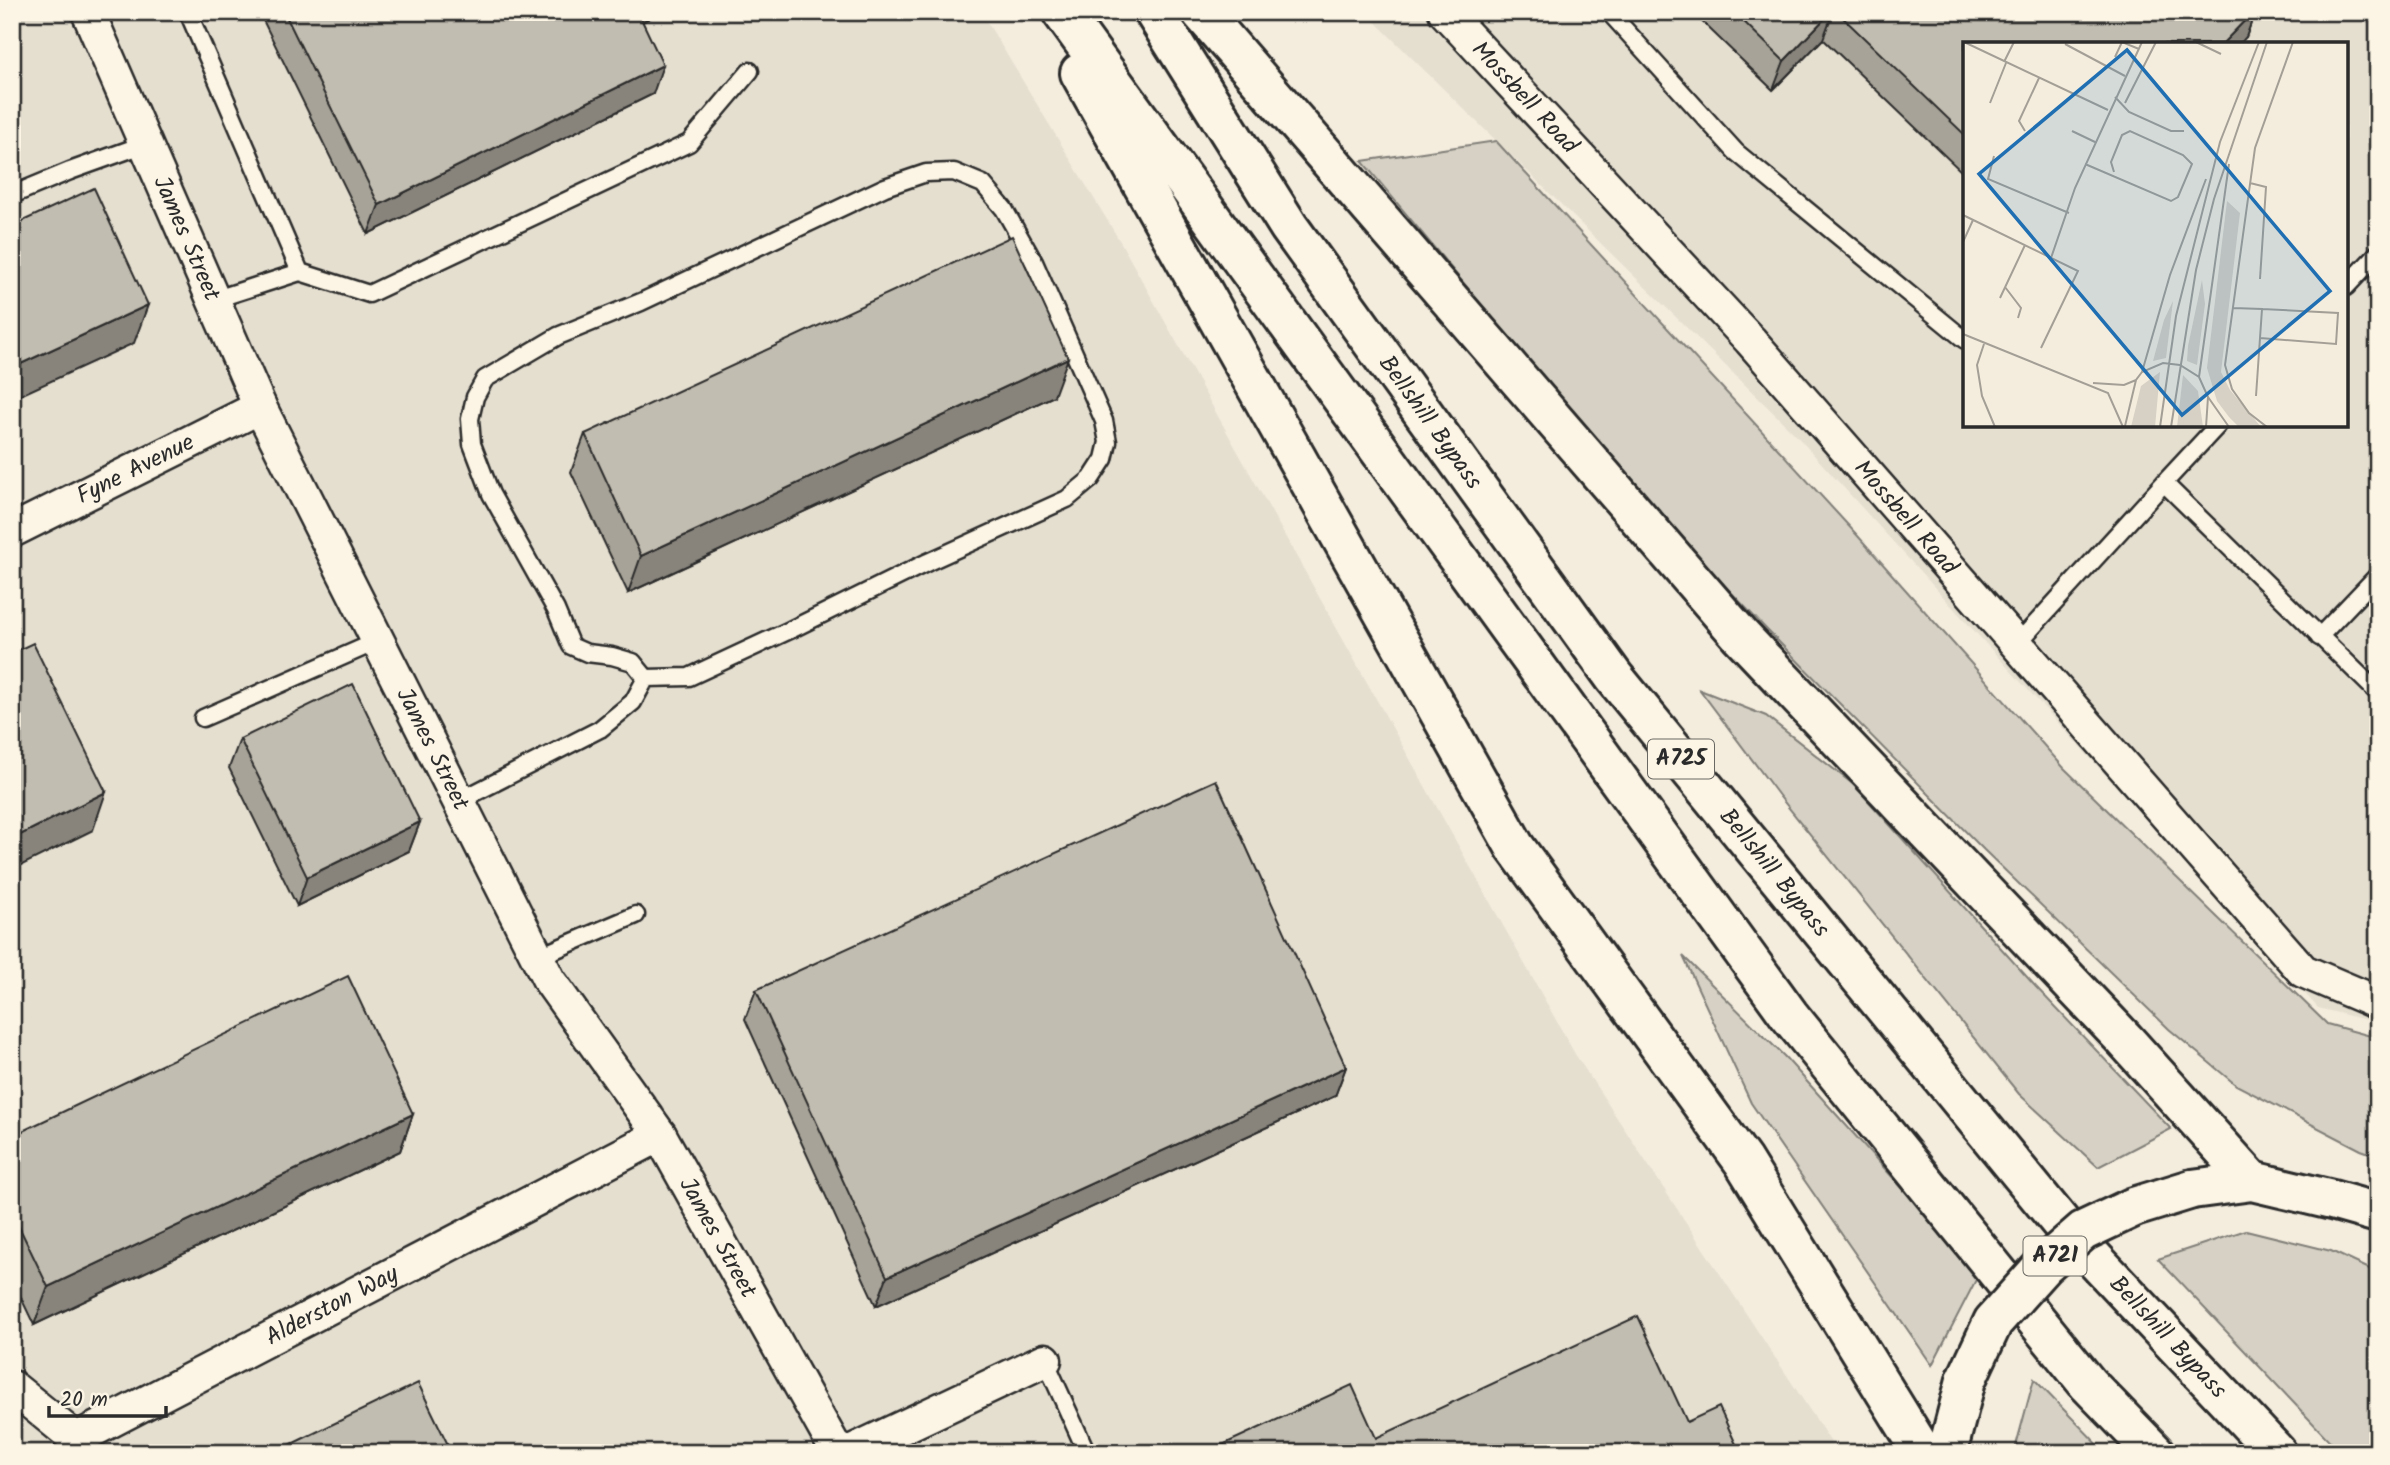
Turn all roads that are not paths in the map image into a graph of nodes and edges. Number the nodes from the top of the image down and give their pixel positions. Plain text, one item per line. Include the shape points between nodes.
1 (88, 12) edge
2 (188, 12) edge
3 (1046, 12) edge
4 (1062, 12) edge
5 (1154, 12) edge
6 (1201, 12) edge
7 (1445, 12) edge
8 (1609, 12) edge
9 (750, 71) dead end
10 (145, 144) junction
11 (12, 195) edge
12 (2378, 253) edge
13 (300, 272) junction
14 (2348, 285) edge
15 (213, 300) junction
16 (1963, 338) edge
17 (260, 407) junction
18 (2215, 427) edge
19 (2164, 483) junction
20 (12, 531) edge
21 (2378, 575) edge
22 (2319, 637) junction
23 (378, 641) junction
24 (2017, 644) junction
25 (646, 678) junction
26 (2378, 693) edge
27 (203, 718) dead end
28 (459, 802) junction
29 (636, 915) dead end
30 (538, 957) junction
31 (2378, 1003) edge
32 (660, 1135) junction
33 (2252, 1181) junction
34 (2378, 1213) edge
35 (1045, 1360) joint
36 (12, 1387) edge
37 (838, 1453) edge
38 (848, 1453) edge
39 (1087, 1453) edge
40 (1923, 1453) edge
41 (1947, 1453) edge
42 (2155, 1453) edge
43 (2277, 1453) edge

1 - 10 street, James Street
2 - 13 lane
3 - 40 main road via 1515,846 1743,1161
4 - 42 main road, A725 via 1789,1015 2088,1384
5 - 43 main road, Bellshill Bypass / A725 via 1289,227 1614,677 2065,1228
6 - 33 main road via 1740,635 2098,1011
7 - 24 street, Mossbell Road via 1749,340
8 - 16 lane via 1737,152
9 - 13 lane via 689,143 369,294
10 - 11 lane
10 - 15 street, James Street
12 - 14 lane
13 - 15 lane
15 - 17 street, James Street
17 - 20 street, Fyne Avenue
17 - 23 street, James Street
18 - 19 lane
19 - 22 lane
19 - 24 lane
21 - 22 lane
22 - 26 lane
23 - 27 lane
23 - 28 street, James Street
24 - 31 street, Mossbell Road via 2303,971
25 - 25 lane via 633,663 571,646 543,585 491,494 472,444 470,419 485,379 558,336 641,302 884,187 926,173 954,172 983,184 1004,209 1034,262 1104,421 1108,442 1091,480 1066,499 689,677
25 - 28 lane via 633,702 600,729
28 - 30 street, James Street
29 - 30 lane
30 - 32 street, James Street
32 - 36 street, Alderston Way via 76,1439
32 - 37 street, James Street
33 - 34 main road, A721
33 - 41 main road, A721, bridge via 2192,1189 2134,1207 2083,1231 2043,1266 1993,1322 1966,1380
35 - 38 street
35 - 39 lane

